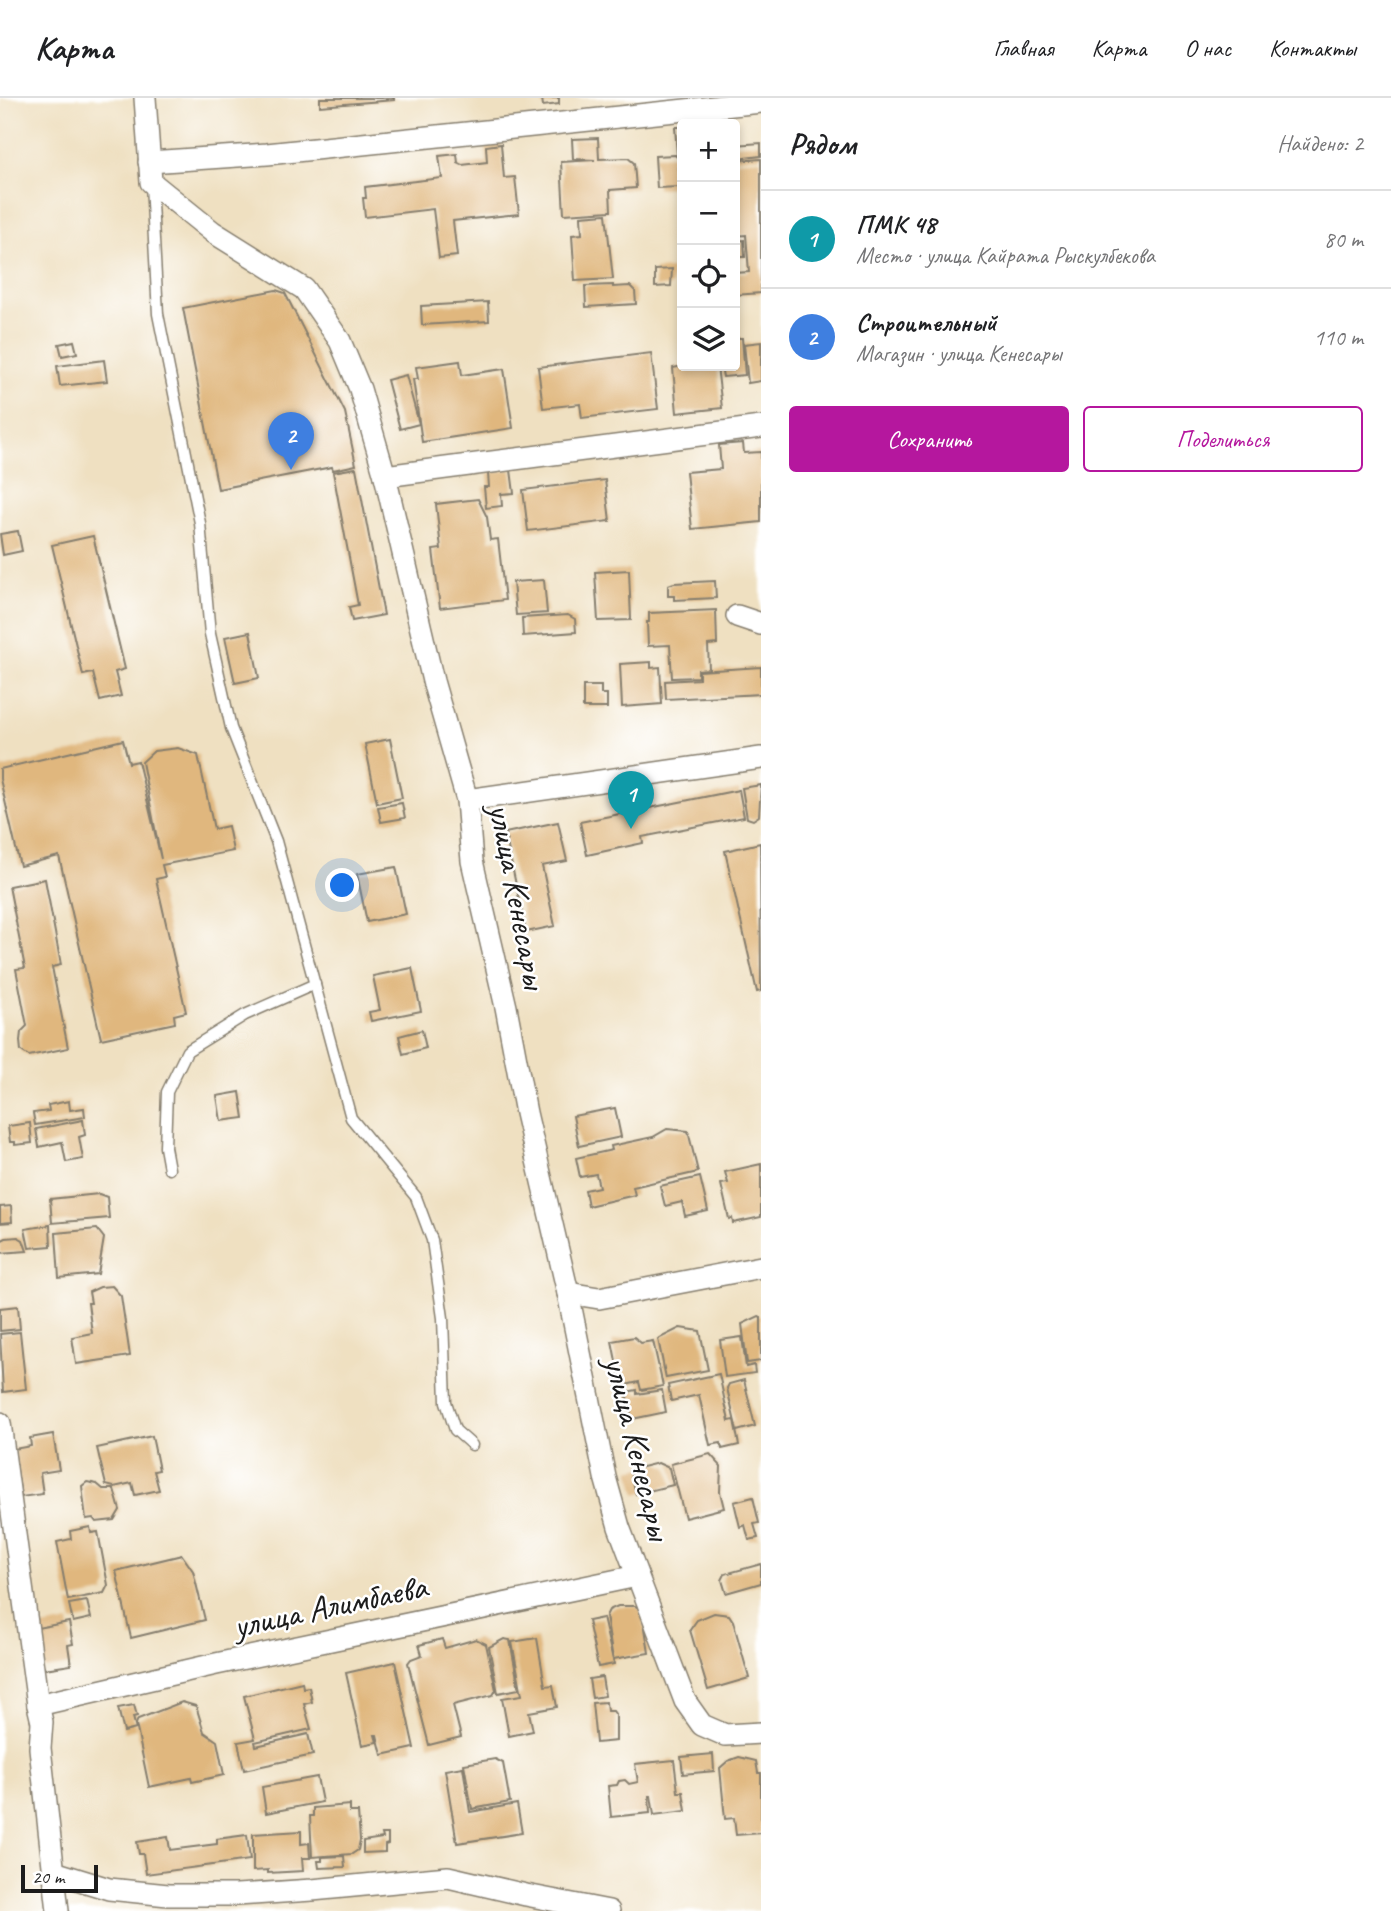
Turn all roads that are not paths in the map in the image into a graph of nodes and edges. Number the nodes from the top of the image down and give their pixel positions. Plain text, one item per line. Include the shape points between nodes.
1 (145, 98) edge
2 (761, 102) edge
3 (150, 172) junction
4 (761, 427) edge
5 (385, 476) junction
6 (737, 616) dead end
7 (761, 624) edge
8 (761, 758) edge
9 (467, 800) junction
10 (315, 984) junction
11 (169, 1169) dead end
12 (761, 1267) edge
13 (568, 1293) junction
14 (0, 1423) edge
15 (471, 1445) dead end
16 (637, 1576) junction
17 (38, 1705) junction
18 (761, 1733) edge
19 (54, 1872) junction
20 (58, 1911) edge
21 (609, 1911) edge

1 - 3 street
2 - 3 street via 267,154
3 - 5 street, улица Кенесары via 213,232 304,289 340,341 360,389
3 - 10 lane via 158,314 200,523 210,634 231,727 276,841
4 - 5 street
5 - 9 street, улица Кенесары via 433,681
6 - 7 street
8 - 9 street
9 - 13 street, улица Кенесары via 472,861
10 - 11 lane via 245,1015 187,1051 167,1092
10 - 15 lane via 351,1118 416,1197 432,1240 443,1318 446,1402 455,1430
12 - 13 street via 599,1298
13 - 16 street, улица Кенесары via 605,1477
14 - 17 street
16 - 17 street, улица Алимбаева
16 - 18 street, улица Кенесары via 685,1702 702,1725 725,1735
17 - 19 street
19 - 20 street
19 - 21 street via 109,1889 168,1895 237,1895 448,1877

